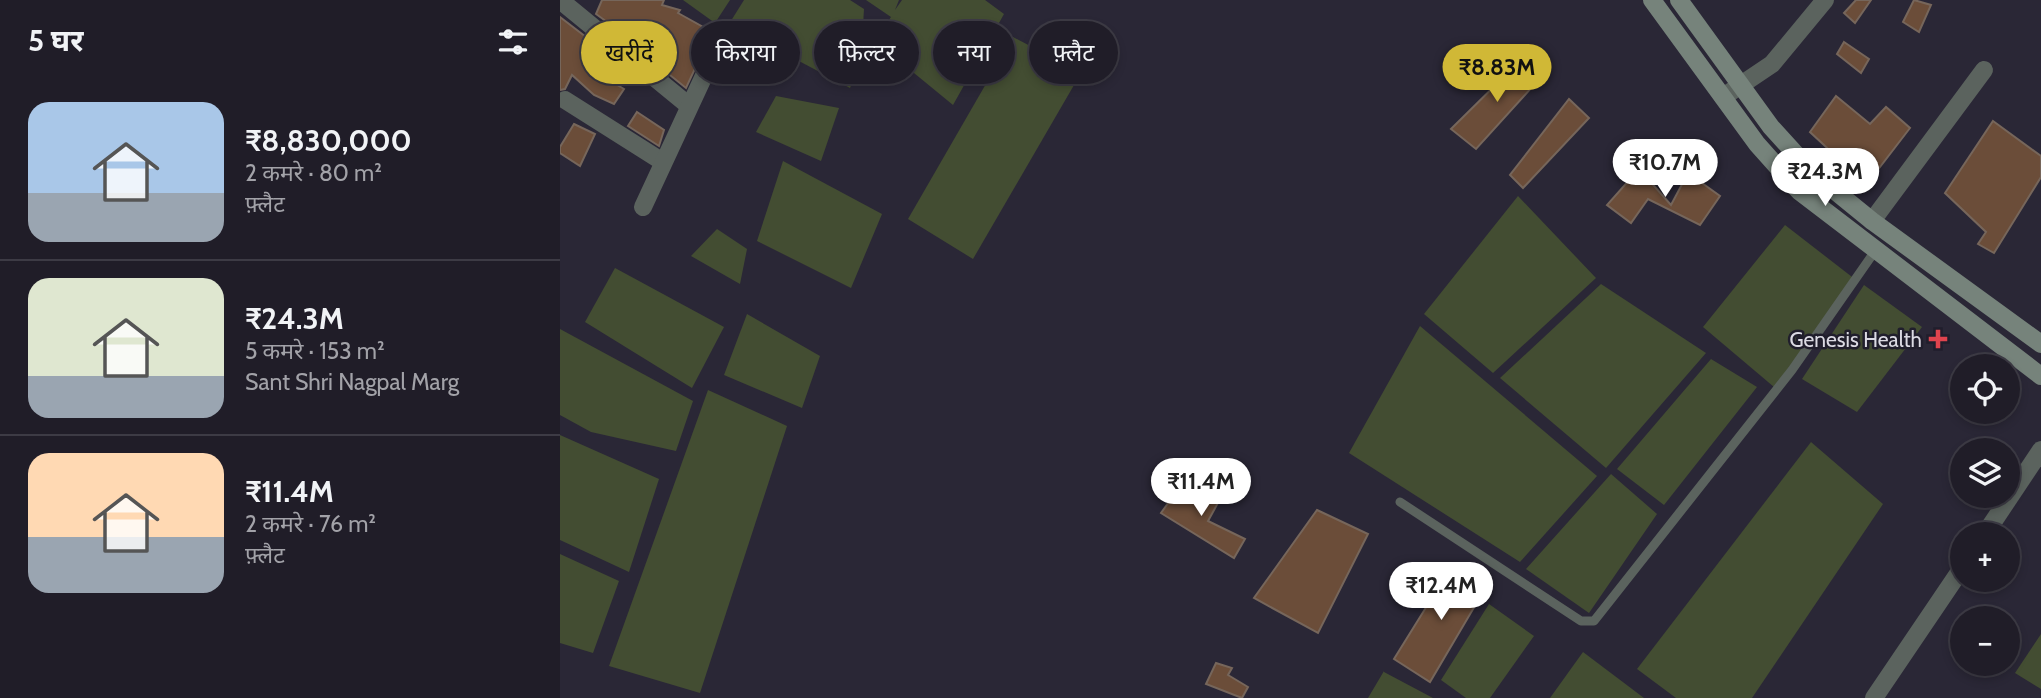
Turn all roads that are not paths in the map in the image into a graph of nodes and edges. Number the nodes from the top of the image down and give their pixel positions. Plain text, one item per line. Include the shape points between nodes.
1 (560, 0) edge
2 (1652, 0) edge
3 (1679, 0) edge
4 (1825, 0) edge
5 (1984, 69) dead end
6 (698, 84) edge
7 (1741, 86) junction
8 (1723, 97) junction
9 (565, 100) dead end
10 (688, 105) junction
11 (663, 162) junction
12 (643, 207) dead end
13 (1872, 221) junction
14 (1875, 251) junction
15 (2041, 344) edge
16 (2041, 376) edge
17 (2041, 450) edge
18 (1400, 502) dead end
19 (1993, 522) edge
20 (1950, 586) edge
21 (1874, 698) edge

1 - 10 street
2 - 8 street
3 - 7 street
4 - 7 street via 1772,64
5 - 13 street
6 - 10 street
7 - 8 street
7 - 13 street via 1813,173
8 - 14 street via 1799,191
9 - 11 street
10 - 11 street
11 - 12 street
13 - 15 street
14 - 16 street
14 - 18 lane via 1793,370 1594,621 1581,621
17 - 19 street
20 - 21 street

